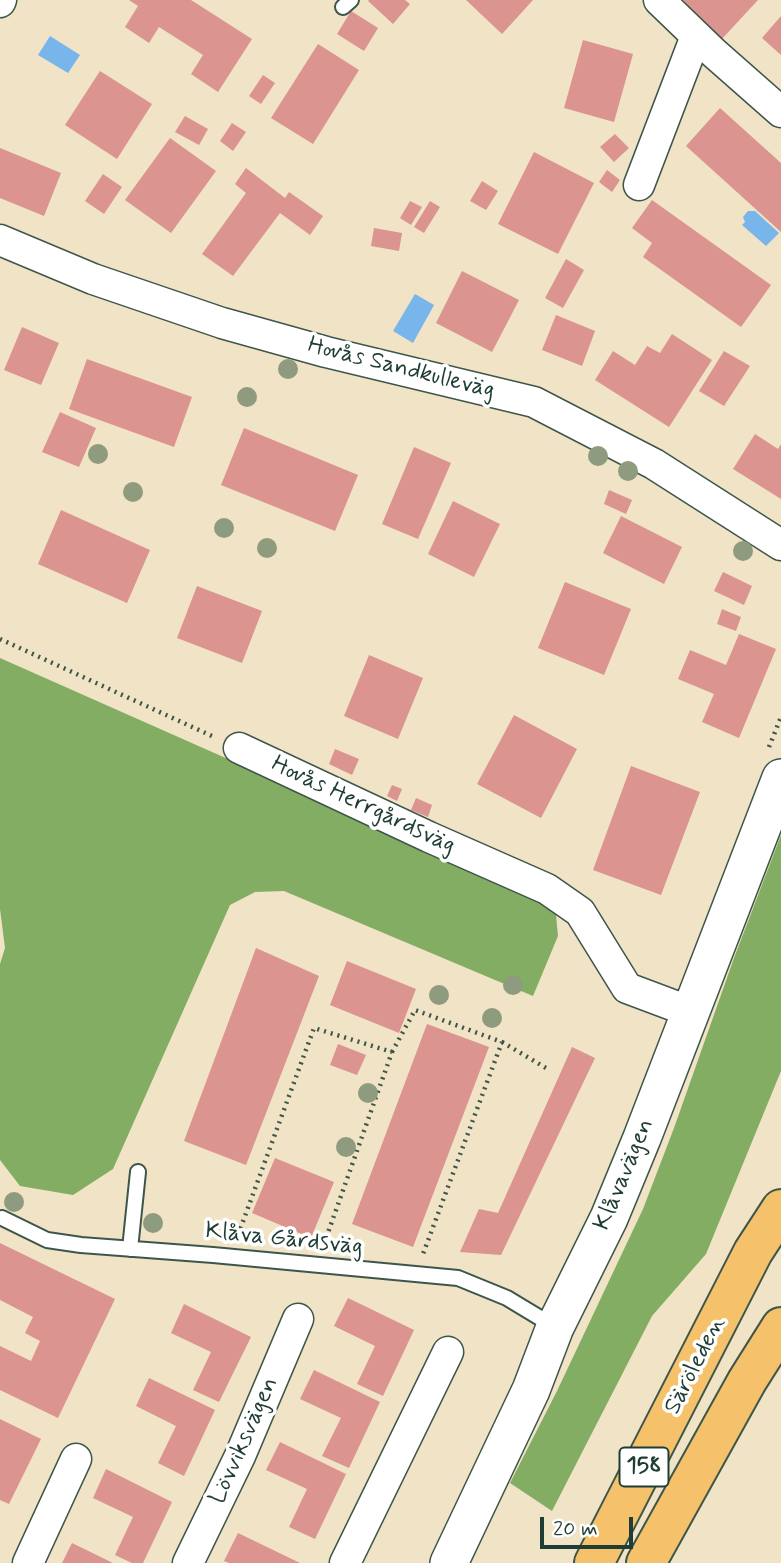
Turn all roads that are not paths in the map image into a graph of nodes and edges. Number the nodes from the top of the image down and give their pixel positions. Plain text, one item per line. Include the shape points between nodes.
1 (659, 0) edge
2 (696, 36) junction
3 (781, 113) edge
4 (639, 185) dead end
5 (0, 240) edge
6 (781, 545) edge
7 (239, 748) road end
8 (781, 778) edge
9 (691, 1012) junction
10 (138, 1172) dead end
11 (781, 1209) edge
12 (2, 1218) dead end
13 (130, 1249) junction
14 (299, 1319) dead end
15 (555, 1327) junction
16 (781, 1327) edge
17 (448, 1352) dead end
18 (76, 1458) dead end
19 (28, 1563) edge
20 (188, 1563) edge
21 (345, 1563) edge
22 (449, 1563) edge
23 (594, 1563) edge
24 (646, 1563) edge

1 - 2 street
2 - 3 street
2 - 4 street
5 - 6 street, Hovås Sandkulleväg via 93,279 222,323 534,402 654,464
7 - 9 street, Hovås Herrgårdsväg via 547,889 580,912 627,988
8 - 9 street, Klåvavägen
9 - 15 street, Klåvavägen via 609,1218
10 - 13 lane
11 - 23 main road, Säröleden / 158 via 753,1252
12 - 13 lane, Klåva Gårdsväg via 47,1240
13 - 15 lane, Klåva Gårdsväg via 458,1278 507,1298
14 - 20 street, Lövviksvägen
15 - 22 street, Klåvavägen via 531,1390
16 - 24 main road, Säröleden / 158
17 - 21 street
18 - 19 street

